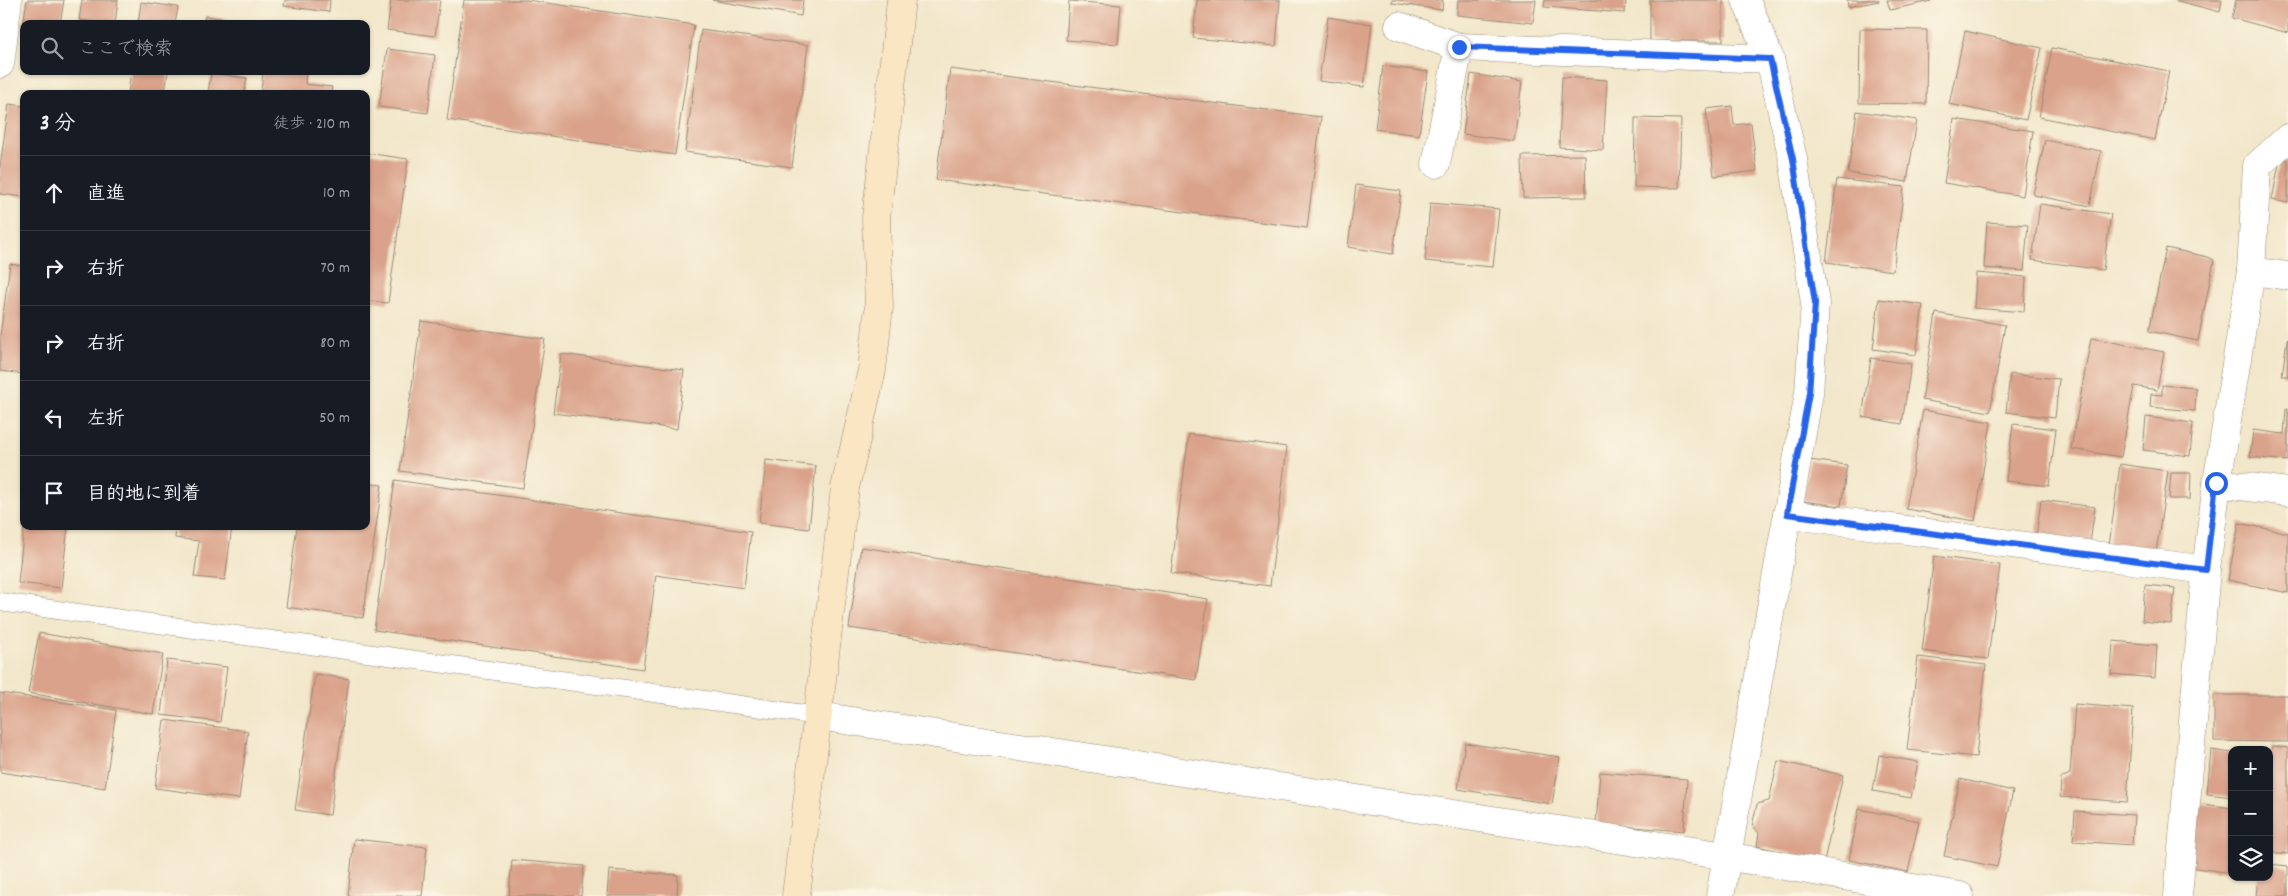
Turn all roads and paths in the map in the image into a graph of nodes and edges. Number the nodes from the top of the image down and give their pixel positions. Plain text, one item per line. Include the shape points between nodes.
1 (8, 0) edge
2 (901, 0) edge
3 (1746, 0) edge
4 (1399, 26) dead end
5 (1459, 47) junction
6 (1770, 59) junction
7 (0, 64) edge
8 (2288, 138) edge
9 (1436, 164) dead end
10 (2251, 271) junction
11 (2288, 276) edge
12 (2216, 483) junction
13 (2288, 492) edge
14 (1787, 514) junction
15 (2206, 570) junction
16 (0, 602) edge
17 (819, 716) junction
18 (1726, 856) junction
19 (1952, 895) edge
20 (796, 896) edge
21 (1720, 896) edge
22 (2178, 896) edge

1 - 7 street
2 - 17 street via 876,218 879,307 872,370 845,488
3 - 6 street
4 - 5 street
5 - 6 street
5 - 9 street
6 - 14 street via 1793,159 1815,303 1809,393
8 - 10 street via 2257,166
10 - 11 street
10 - 12 street
12 - 13 street
12 - 15 street
14 - 15 street
14 - 18 street
15 - 22 street
16 - 17 lane
17 - 18 street
17 - 20 street
18 - 19 street
18 - 21 street

